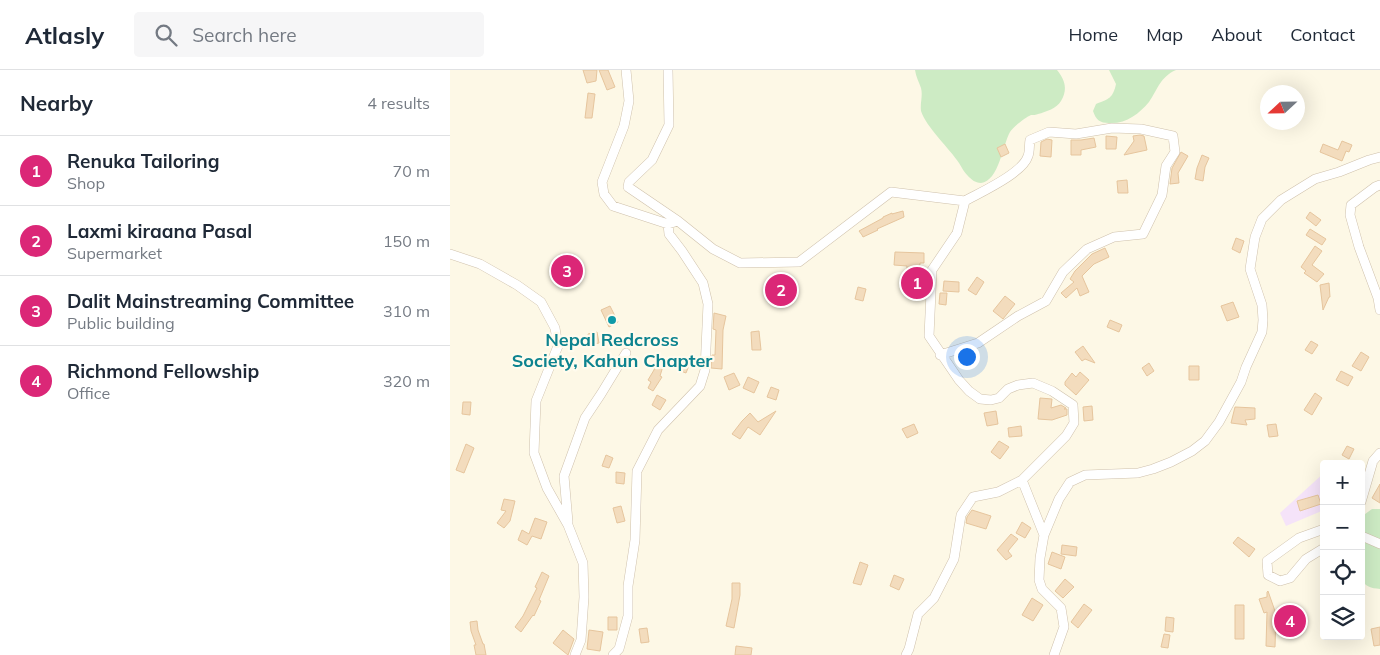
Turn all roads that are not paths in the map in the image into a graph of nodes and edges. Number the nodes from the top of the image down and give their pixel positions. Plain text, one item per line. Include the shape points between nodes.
1 (626, 70) edge
2 (668, 70) edge
3 (1380, 157) edge
4 (1380, 185) edge
5 (965, 201) junction
6 (678, 222) junction
7 (668, 224) junction
8 (450, 254) edge
9 (1380, 310) edge
10 (626, 353) dead end
11 (940, 355) junction
12 (1380, 453) edge
13 (1022, 480) junction
14 (1365, 489) edge
15 (568, 525) junction
16 (1320, 530) edge
17 (1044, 535) junction
18 (1365, 537) edge
19 (1380, 544) edge
20 (1321, 550) edge
21 (575, 655) edge
22 (613, 655) edge
23 (906, 655) edge
24 (1054, 655) edge

1 - 7 street via 629,101 624,126 602,182 604,194 613,206
2 - 6 street via 669,125 652,160 629,182 628,187
3 - 17 street via 1315,179 1281,200 1262,218 1250,269 1262,306 1262,332 1241,382 1205,441 1192,451 1153,469 1085,475 1070,482
4 - 9 street via 1351,205 1350,215
5 - 6 street via 891,192 799,262 740,263 712,249
5 - 11 street via 957,233 932,270 929,336
5 - 11 street via 1022,168 1030,140 1048,132 1076,134 1112,128 1142,129 1173,136 1175,152 1166,166 1162,195 1143,234 1114,237 1088,250 1063,272 1046,301 978,343
6 - 7 street
7 - 22 street via 669,234 703,282 708,304 705,370 700,386 658,430 637,471 628,616 619,649
8 - 15 street via 480,264 525,290 541,302 555,328 558,346 536,401 534,453
10 - 15 street via 585,418 564,476
11 - 13 street via 959,380 980,399 999,398 1018,385 1033,383 1052,390 1073,406 1074,423 1066,436
12 - 14 street
13 - 17 street
13 - 23 street via 998,492 973,497 961,515 954,559 934,598 918,614
15 - 21 street via 583,563 582,640
16 - 20 street via 1299,538 1267,561 1268,575 1280,580 1290,578 1306,559
17 - 24 street via 1039,580 1042,590 1061,608 1064,627
18 - 19 street

